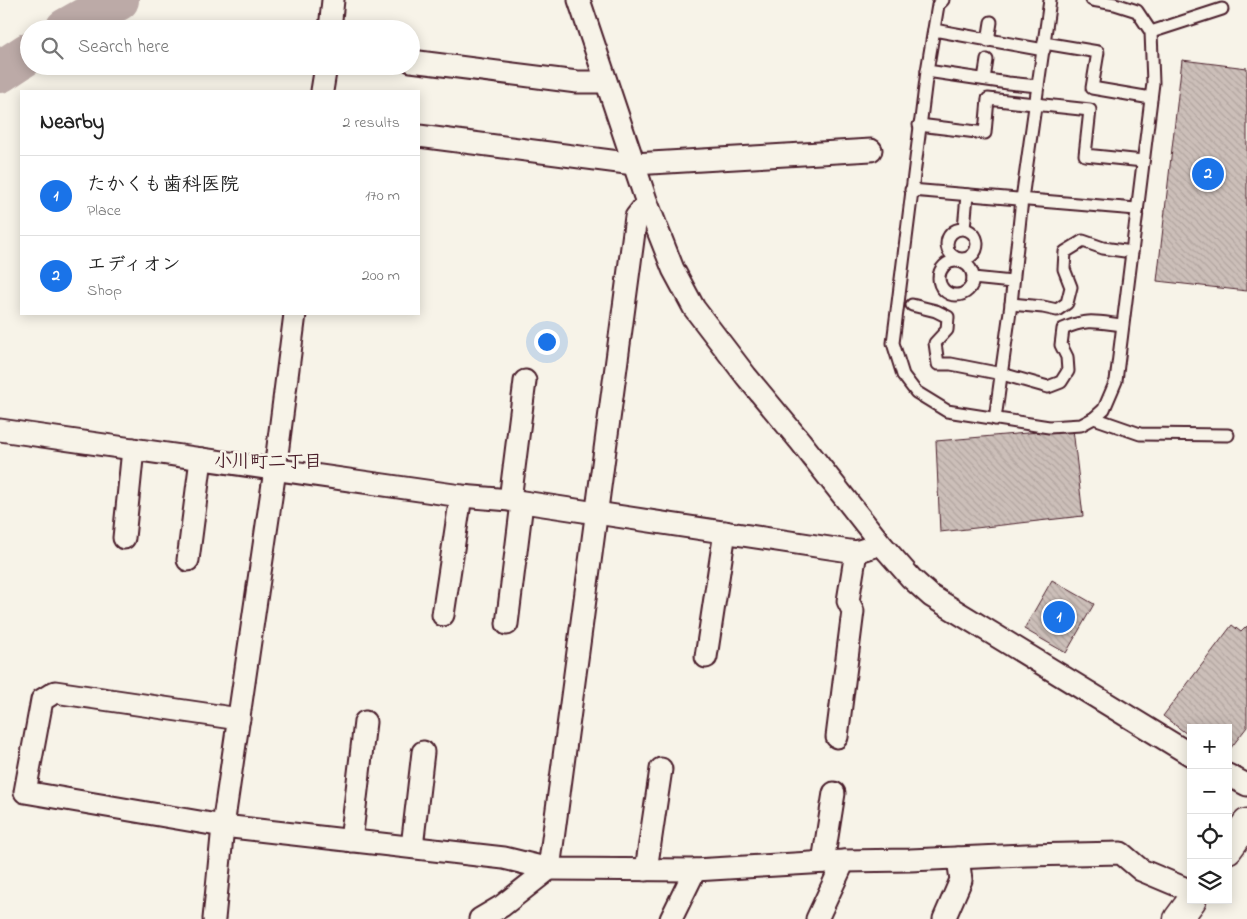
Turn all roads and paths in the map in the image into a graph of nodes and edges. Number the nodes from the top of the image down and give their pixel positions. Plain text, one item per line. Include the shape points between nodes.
1 (334, 0) edge
2 (579, 0) edge
3 (943, 0) edge
4 (1050, 0) edge
5 (1092, 0) edge
6 (1222, 9) dead end
7 (331, 20) edge
8 (991, 22) dead end
9 (934, 30) junction
10 (1151, 32) junction
11 (988, 41) junction
12 (1044, 46) junction
13 (987, 60) dead end
14 (420, 62) edge
15 (926, 71) junction
16 (325, 75) edge
17 (984, 79) junction
18 (606, 82) junction
19 (1038, 86) junction
20 (322, 90) edge
21 (1151, 98) junction
22 (1036, 104) junction
23 (920, 125) junction
24 (420, 136) edge
25 (870, 150) dead end
26 (1143, 161) junction
27 (634, 164) junction
28 (911, 190) junction
29 (967, 195) junction
30 (1022, 199) junction
31 (647, 203) junction
32 (1136, 209) junction
33 (964, 228) junction
34 (1132, 252) junction
35 (957, 260) junction
36 (973, 278) junction
37 (1012, 282) junction
38 (1011, 304) junction
39 (912, 305) dead end
40 (295, 315) edge
41 (1122, 325) junction
42 (1002, 374) junction
43 (524, 380) dead end
44 (1094, 418) junction
45 (995, 419) junction
46 (0, 430) edge
47 (1228, 434) dead end
48 (132, 449) junction
49 (201, 459) junction
50 (275, 470) junction
51 (461, 496) junction
52 (516, 502) junction
53 (596, 513) junction
54 (725, 532) junction
55 (124, 538) dead end
56 (881, 544) junction
57 (856, 552) junction
58 (188, 560) dead end
59 (444, 615) dead end
60 (507, 624) dead end
61 (706, 657) dead end
62 (239, 719) junction
63 (365, 722) dead end
64 (837, 737) dead end
65 (423, 752) dead end
66 (1187, 753) edge
67 (661, 769) dead end
68 (1232, 777) edge
69 (1247, 785) edge
70 (834, 792) dead end
71 (1247, 823) edge
72 (223, 826) junction
73 (351, 841) junction
74 (1232, 844) edge
75 (412, 847) junction
76 (958, 858) junction
77 (844, 861) junction
78 (823, 862) junction
79 (549, 869) junction
80 (646, 870) junction
81 (695, 870) junction
82 (1187, 890) edge
83 (1189, 904) edge
84 (214, 919) edge
85 (480, 919) edge
86 (671, 919) edge
87 (817, 919) edge
88 (944, 919) edge
89 (1178, 919) edge

1 - 7 street
2 - 18 street
3 - 9 lane via 938,5
4 - 12 lane
5 - 10 lane via 1137,11
6 - 10 lane
8 - 11 lane
9 - 11 lane
9 - 15 lane
10 - 21 lane
11 - 12 lane
12 - 19 lane
12 - 21 lane via 1098,52 1092,88
13 - 17 lane
14 - 18 street via 577,82
15 - 17 lane
15 - 23 lane
16 - 20 street
17 - 19 lane
18 - 27 street
19 - 22 lane
21 - 26 lane
22 - 23 lane via 988,99 985,132
22 - 26 lane via 1090,110 1085,155
22 - 30 lane
23 - 28 lane
24 - 27 street
25 - 27 street
26 - 32 lane
27 - 31 street
28 - 29 lane
28 - 45 lane via 893,343 903,375 916,392 947,411
29 - 30 lane
29 - 33 lane
30 - 32 lane
30 - 37 lane
31 - 53 street via 636,217
31 - 56 street via 673,269 694,308
32 - 34 lane
33 - 35 lane via 947,238 949,253
33 - 35 lane via 973,233 977,247 972,256
34 - 38 lane via 1083,241 1065,252 1064,269 1071,287 1067,303 1057,310
34 - 41 lane
35 - 36 lane via 970,268
35 - 36 lane via 947,264 940,273 944,289 954,294 965,292
36 - 37 lane
37 - 38 lane
38 - 42 lane
39 - 42 lane via 948,317 947,330 935,343 938,364
40 - 50 street
41 - 42 lane via 1091,321 1063,329 1061,345 1067,357 1068,371 1061,382 1048,387
41 - 44 lane via 1116,381 1104,409
42 - 45 lane
43 - 52 street
44 - 45 lane via 1081,425 1049,427
44 - 47 lane via 1140,434
46 - 48 street
48 - 49 street
48 - 55 street
49 - 50 street
49 - 58 street
50 - 51 street
50 - 62 street
51 - 52 street
51 - 59 street
52 - 53 street
52 - 60 street
53 - 54 street
53 - 79 street
54 - 57 street
54 - 61 street
56 - 57 street
56 - 66 street via 910,578 931,596
57 - 64 street via 848,601 853,611
62 - 72 street
62 - 72 street via 55,692 42,700 25,792
63 - 73 street
65 - 75 street
67 - 80 street
68 - 69 street
70 - 78 street
71 - 74 street
72 - 73 street
72 - 84 street
73 - 75 street
75 - 79 street via 504,858
76 - 77 street
76 - 82 street via 1120,853 1141,870
76 - 88 street via 961,880
77 - 78 street
77 - 87 street
78 - 81 street
79 - 80 street
79 - 85 street
80 - 81 street
81 - 86 street
83 - 89 street

